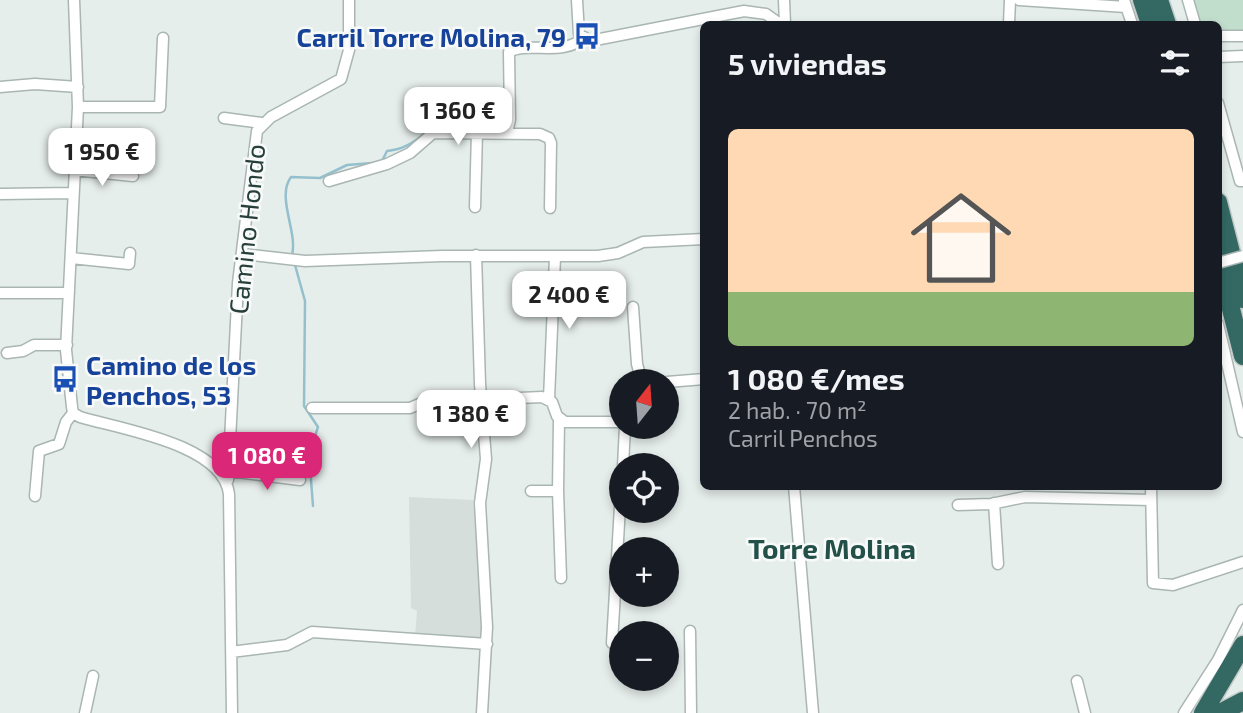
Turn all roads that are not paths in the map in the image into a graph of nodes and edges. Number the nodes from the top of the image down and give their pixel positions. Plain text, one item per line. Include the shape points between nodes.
1 (74, 0) edge
2 (349, 0) edge
3 (578, 0) edge
4 (783, 0) edge
5 (1010, 0) edge
6 (1019, 0) edge
7 (1159, 0) edge
8 (1188, 0) edge
9 (1131, 2) edge
10 (710, 20) edge
11 (781, 21) edge
12 (1009, 21) edge
13 (1132, 21) edge
14 (1147, 21) edge
15 (1166, 21) edge
16 (1194, 21) edge
17 (700, 22) edge
18 (1222, 36) edge
19 (1243, 36) edge
20 (163, 38) dead end
21 (583, 38) junction
22 (1243, 56) edge
23 (1222, 57) edge
24 (78, 87) junction
25 (0, 88) edge
26 (78, 107) junction
27 (1222, 114) edge
28 (224, 118) dead end
29 (262, 123) junction
30 (477, 132) junction
31 (507, 132) junction
32 (1239, 163) edge
33 (74, 170) junction
34 (133, 176) dead end
35 (329, 181) dead end
36 (1242, 185) edge
37 (73, 193) junction
38 (0, 194) edge
39 (475, 207) dead end
40 (550, 208) dead end
41 (1222, 218) edge
42 (700, 239) edge
43 (130, 253) dead end
44 (243, 254) junction
45 (476, 255) junction
46 (1243, 256) edge
47 (555, 257) junction
48 (71, 258) junction
49 (1222, 260) edge
50 (1222, 276) edge
51 (0, 293) edge
52 (69, 293) junction
53 (1243, 299) edge
54 (633, 307) dead end
55 (1237, 331) junction
56 (1222, 341) edge
57 (66, 345) junction
58 (7, 353) dead end
59 (1243, 356) edge
60 (1243, 365) edge
61 (638, 369) edge
62 (700, 379) edge
63 (679, 381) edge
64 (483, 398) junction
65 (549, 399) junction
66 (312, 408) dead end
67 (73, 413) junction
68 (559, 419) junction
69 (609, 422) edge
70 (1243, 432) edge
71 (226, 472) junction
72 (300, 480) dead end
73 (794, 490) edge
74 (1152, 490) edge
75 (531, 491) dead end
76 (558, 491) junction
77 (35, 496) dead end
78 (1151, 500) junction
79 (995, 503) junction
80 (958, 505) dead end
81 (619, 523) edge
82 (1243, 562) edge
83 (998, 564) dead end
84 (561, 578) dead end
85 (1243, 610) edge
86 (613, 621) edge
87 (690, 631) dead end
88 (487, 644) junction
89 (1243, 645) edge
90 (232, 652) junction
91 (93, 676) dead end
92 (1077, 681) dead end
93 (1243, 701) edge
94 (86, 713) edge
95 (232, 713) edge
96 (482, 713) edge
97 (691, 713) edge
98 (813, 713) edge
99 (1085, 713) edge
100 (1184, 713) edge
101 (1203, 713) edge
102 (1220, 713) edge

1 - 24 street
2 - 29 street, Camino Hondo via 349,51 341,79
3 - 21 street via 578,31
4 - 11 street
5 - 12 street
6 - 9 street
7 - 15 highway
8 - 16 street
9 - 13 street
9 - 14 highway
10 - 11 street via 744,11
17 - 21 street via 599,40
18 - 19 street
20 - 26 street via 160,107
21 - 31 street via 548,49 509,52
22 - 23 street
24 - 25 street via 35,84
24 - 26 street
26 - 33 street
27 - 32 street
28 - 29 street
29 - 44 street, Camino Hondo via 256,137
30 - 31 street
30 - 35 street via 433,133 410,153 387,164
30 - 39 street
31 - 40 street via 540,134 551,140
32 - 36 street
33 - 34 street
33 - 37 street
37 - 38 street
37 - 48 street
41 - 53 highway
42 - 47 street via 655,240 611,255
43 - 48 street via 129,264
44 - 45 street via 305,261
44 - 71 street, Camino Hondo
45 - 47 street
45 - 64 street
46 - 49 street, bridge
47 - 65 street
48 - 52 street
50 - 55 highway
51 - 52 street
52 - 57 street
54 - 61 street
55 - 59 highway
55 - 60 highway
56 - 70 street
57 - 58 street via 34,345
57 - 67 street
62 - 63 street
64 - 65 street
64 - 66 street via 424,402 411,408
64 - 88 street via 486,468 480,515
65 - 68 street
67 - 71 street via 150,434
67 - 77 street via 59,444 39,451
68 - 69 street
68 - 76 street
71 - 72 street
71 - 90 street, Camino Hondo
73 - 98 street
74 - 78 street
75 - 76 street
76 - 84 street
78 - 79 street via 1025,497
78 - 82 street via 1153,583 1173,585
79 - 80 street
79 - 83 street
81 - 86 street
85 - 100 street
87 - 97 street
88 - 90 street via 312,632 287,645
88 - 96 street
89 - 101 highway
90 - 95 street, Camino Hondo
91 - 94 street
92 - 99 street
93 - 102 highway

